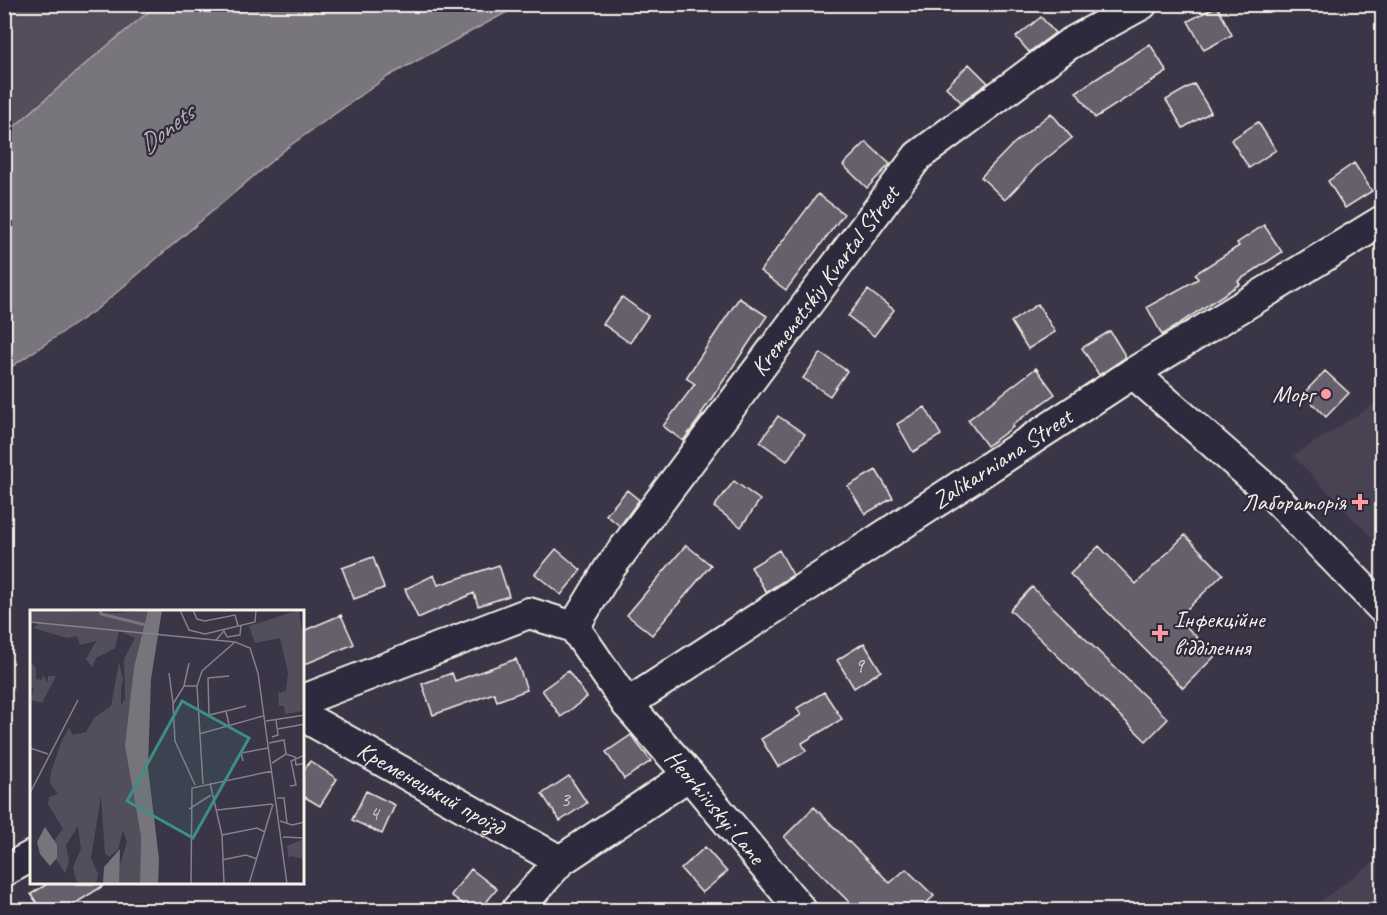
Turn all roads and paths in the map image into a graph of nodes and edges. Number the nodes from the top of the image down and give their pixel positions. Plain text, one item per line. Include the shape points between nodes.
1 (1142, 4) edge
2 (1383, 221) edge
3 (1133, 373) junction
4 (1383, 608) edge
5 (574, 627) junction
6 (304, 700) edge
7 (627, 704) junction
8 (304, 717) edge
9 (689, 775) junction
10 (30, 857) edge
11 (560, 861) junction
12 (4, 872) edge
13 (517, 910) edge
14 (801, 910) edge

1 - 5 street, Kremenetskiy Kvartal Street via 1069,44 918,156 609,569
2 - 3 street, Zalikarniana Street
3 - 4 street via 1273,495
3 - 7 street, Zalikarniana Street
5 - 6 street via 529,613
5 - 7 street
7 - 9 street, Heorhiivskyi Lane
8 - 11 street, Кременецький проїзд
9 - 11 street
9 - 14 street, Heorhiivskyi Lane
10 - 12 street
11 - 13 street

